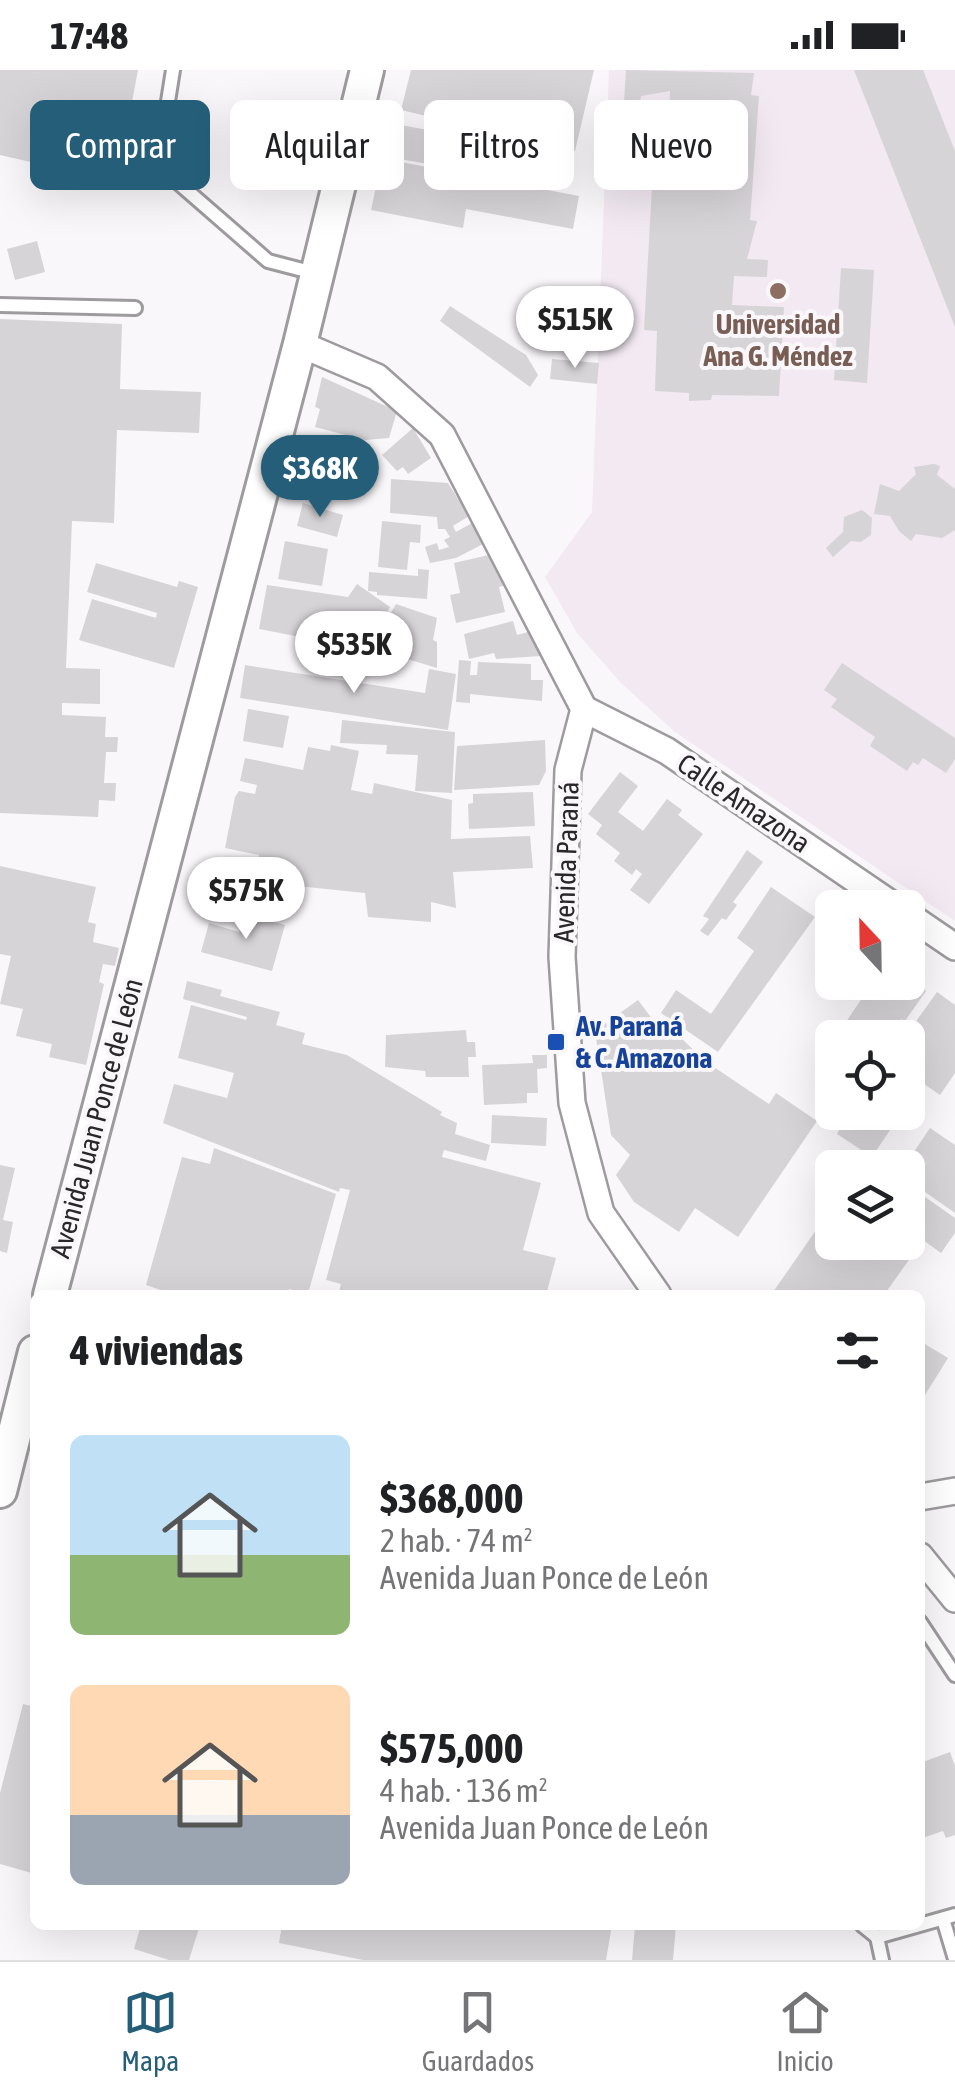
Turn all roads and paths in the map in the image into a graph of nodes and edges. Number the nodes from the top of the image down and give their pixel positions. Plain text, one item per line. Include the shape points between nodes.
1 (173, 70) edge
2 (368, 70) edge
3 (318, 274) junction
4 (0, 305) edge
5 (135, 308) dead end
6 (300, 344) junction
7 (584, 709) junction
8 (871, 890) edge
9 (925, 927) edge
10 (955, 947) edge
11 (51, 1290) edge
12 (655, 1290) edge
13 (30, 1372) edge
14 (0, 1491) edge
15 (955, 1491) edge
16 (925, 1496) edge
17 (925, 1562) edge
18 (955, 1599) edge
19 (925, 1629) edge
20 (955, 1674) edge
21 (949, 1917) edge
22 (868, 1930) edge
23 (902, 1930) edge
24 (877, 1937) junction
25 (955, 1959) edge
26 (882, 1960) edge

1 - 3 lane via 162,140 175,180 268,261
2 - 3 street, Avenida Juan Ponce de León
3 - 6 street, Avenida Juan Ponce de León
4 - 5 lane
6 - 7 street via 377,377 442,434
6 - 11 street, Avenida Juan Ponce de León
7 - 8 street, Calle Amazona via 667,750
7 - 12 street, Avenida Paraná via 568,770 563,938 572,1102 601,1213
9 - 10 street
13 - 14 street
15 - 16 street
17 - 18 street
19 - 20 lane
21 - 25 lane
22 - 24 lane
23 - 24 lane
24 - 26 lane

